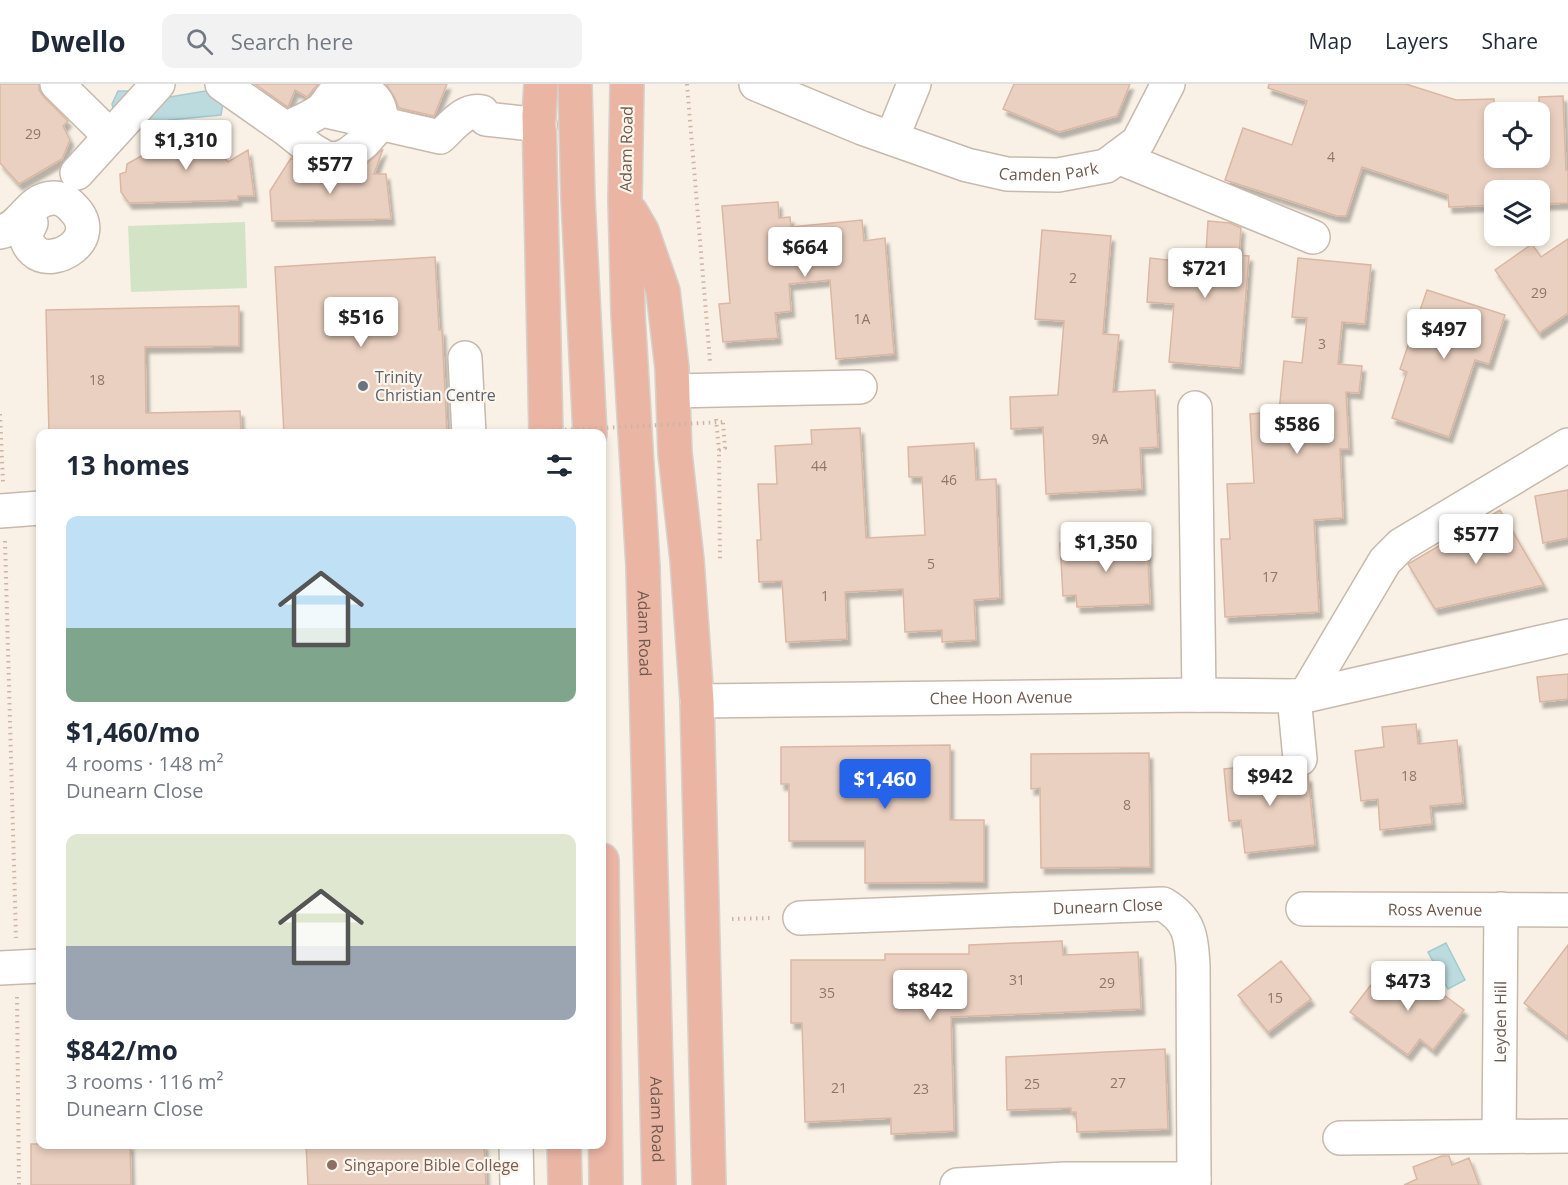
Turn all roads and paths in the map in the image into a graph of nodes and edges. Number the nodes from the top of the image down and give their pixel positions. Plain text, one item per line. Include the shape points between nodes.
1 (57, 84) edge
2 (158, 84) edge
3 (222, 84) edge
4 (541, 84) edge
5 (575, 84) edge
6 (627, 84) edge
7 (756, 84) edge
8 (914, 84) edge
9 (1168, 84) edge
10 (381, 123) junction
11 (540, 125) junction
12 (286, 129) junction
13 (111, 136) junction
14 (892, 138) junction
15 (1118, 157) junction
16 (77, 172) dead end
17 (624, 200) junction
18 (32, 223) dead end
19 (0, 232) edge
20 (1313, 237) dead end
21 (465, 358) dead end
22 (860, 387) dead end
23 (673, 391) junction
24 (1195, 408) dead end
25 (0, 414) edge
26 (469, 429) edge
27 (546, 429) edge
28 (580, 429) edge
29 (590, 429) edge
30 (1568, 445) edge
31 (719, 450) dead end
32 (36, 508) edge
33 (2, 510) edge
34 (1568, 636) edge
35 (1199, 695) junction
36 (1300, 696) junction
37 (697, 701) junction
38 (1300, 759) dead end
39 (1303, 909) dead end
40 (1501, 909) junction
41 (1568, 910) edge
42 (800, 918) joint
43 (725, 920) dead end
44 (19, 967) edge
45 (1500, 1136) junction
46 (1568, 1136) edge
47 (1340, 1138) dead end
48 (516, 1149) edge
49 (564, 1149) edge
50 (606, 1149) edge
51 (1065, 1182) edge
52 (1194, 1182) edge
53 (19, 1185) edge
54 (518, 1185) edge
55 (566, 1185) edge
56 (606, 1185) edge
57 (659, 1185) edge
58 (709, 1185) edge
59 (957, 1185) edge

1 - 13 street
2 - 13 street
3 - 12 street
4 - 11 highway
5 - 29 highway
6 - 17 highway, Adam Road
7 - 14 street, Camden Park
8 - 14 street
9 - 15 street, Camden Park via 1138,142
10 - 11 street via 440,137 473,111 482,112 486,119
10 - 12 street via 354,151 338,159 320,156
10 - 12 street via 380,104 366,90 347,87 330,97 322,110
11 - 27 highway
13 - 16 street
14 - 15 street, Camden Park via 967,165 1007,174 1058,175 1107,166
15 - 20 street
17 - 23 highway via 642,231 663,291
17 - 57 highway, Adam Road via 643,567
18 - 19 street via 25,235 28,245 45,256 74,248 84,228 79,213 55,197 36,202 19,223
21 - 26 street
22 - 23 street
23 - 37 highway
24 - 35 street
25 - 33 path
28 - 31 path, bridge via 723,422 725,448
30 - 36 street via 1401,545 1384,561
32 - 33 street
33 - 44 path
34 - 36 street, Chee Hoon Avenue
35 - 36 street, Chee Hoon Avenue
35 - 37 street, Chee Hoon Avenue
36 - 38 street
37 - 58 highway
39 - 40 street, Ross Avenue
40 - 41 street, Ross Avenue
40 - 45 street, Leyden Hill
42 - 43 path
42 - 52 street, Dunearn Close via 1163,904 1177,912 1188,928 1193,965
44 - 53 path
45 - 46 street
45 - 47 street
48 - 54 street
49 - 55 highway
50 - 56 highway
51 - 52 street, Dunearn Close
51 - 59 street, Dunearn Close

